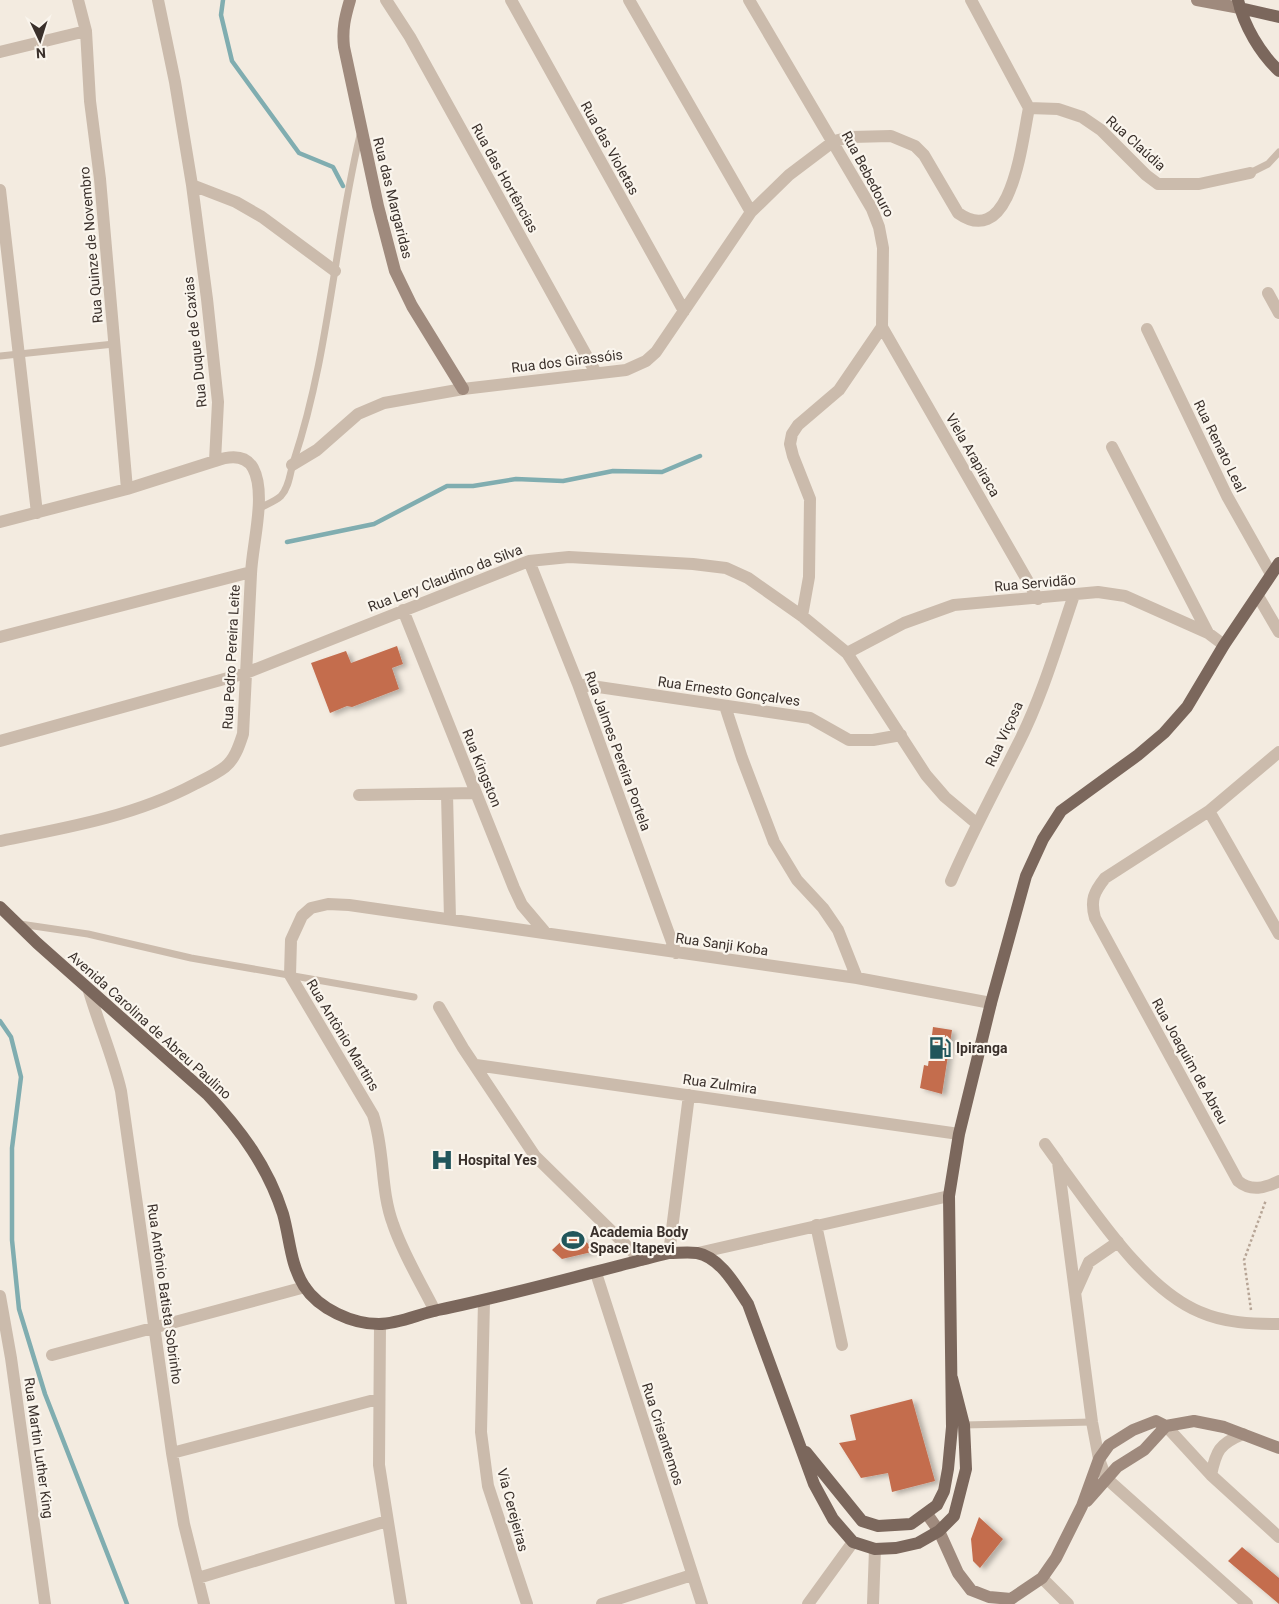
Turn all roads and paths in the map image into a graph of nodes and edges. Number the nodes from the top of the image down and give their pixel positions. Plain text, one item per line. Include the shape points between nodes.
1 (78, 0) edge
2 (158, 0) edge
3 (350, 0) edge
4 (386, 0) edge
5 (511, 0) edge
6 (629, 0) edge
7 (749, 0) edge
8 (971, 0) edge
9 (1197, 0) edge
10 (1239, 4) edge
11 (1279, 17) edge
12 (86, 31) junction
13 (0, 52) edge
14 (1279, 70) edge
15 (1029, 108) junction
16 (361, 131) junction
17 (834, 141) junction
18 (1279, 152) edge
19 (1250, 173) joint
20 (192, 185) junction
21 (0, 190) edge
22 (751, 212) junction
23 (336, 271) junction
24 (1268, 293) dead end
25 (684, 311) junction
26 (1279, 313) edge
27 (882, 327) junction
28 (1147, 329) dead end
29 (114, 344) junction
30 (19, 354) junction
31 (0, 356) edge
32 (596, 372) junction
33 (463, 389) junction
34 (1112, 447) dead end
35 (215, 460) junction
36 (292, 465) junction
37 (127, 489) junction
38 (258, 509) junction
39 (37, 513) junction
40 (0, 522) edge
41 (529, 561) junction
42 (1279, 564) edge
43 (251, 572) junction
44 (1270, 574) junction
45 (1074, 595) junction
46 (1258, 596) junction
47 (1038, 598) junction
48 (403, 610) junction
49 (802, 616) junction
50 (1279, 632) edge
51 (1208, 633) junction
52 (0, 637) edge
53 (1224, 645) junction
54 (846, 653) junction
55 (246, 673) junction
56 (578, 684) junction
57 (724, 706) junction
58 (901, 735) junction
59 (0, 741) edge
60 (1279, 752) edge
61 (476, 793) junction
62 (359, 794) dead end
63 (447, 794) junction
64 (1208, 811) junction
65 (976, 823) junction
66 (0, 841) edge
67 (951, 881) dead end
68 (0, 907) edge
69 (450, 918) junction
70 (17, 924) junction
71 (544, 931) junction
72 (1279, 934) edge
73 (676, 953) junction
74 (290, 975) junction
75 (857, 978) junction
76 (89, 991) junction
77 (414, 997) dead end
78 (990, 1003) junction
79 (439, 1007) dead end
80 (476, 1065) junction
81 (689, 1094) junction
82 (959, 1134) junction
83 (1045, 1144) dead end
84 (1058, 1162) junction
85 (1276, 1183) edge
86 (949, 1196) junction
87 (816, 1225) junction
88 (1118, 1242) junction
89 (669, 1253) junction
90 (698, 1253) junction
91 (641, 1260) junction
92 (596, 1273) junction
93 (305, 1287) junction
94 (0, 1296) edge
95 (1074, 1296) junction
96 (484, 1301) junction
97 (435, 1311) junction
98 (380, 1324) junction
99 (1253, 1324) junction
100 (1279, 1324) edge
101 (154, 1327) junction
102 (842, 1345) dead end
103 (52, 1355) dead end
104 (952, 1378) junction
105 (378, 1399) junction
106 (1092, 1422) junction
107 (964, 1425) junction
108 (1166, 1426) junction
109 (1243, 1434) junction
110 (797, 1440) junction
111 (1279, 1448) edge
112 (172, 1453) junction
113 (1099, 1459) junction
114 (1211, 1475) junction
115 (1106, 1478) junction
116 (1082, 1506) junction
117 (927, 1514) junction
118 (862, 1521) junction
119 (387, 1522) junction
120 (939, 1531) junction
121 (1279, 1537) edge
122 (853, 1542) junction
123 (875, 1549) junction
124 (692, 1575) junction
125 (198, 1578) junction
126 (1042, 1578) junction
127 (1011, 1601) edge
128 (45, 1604) edge
129 (204, 1604) edge
130 (401, 1604) edge
131 (527, 1604) edge
132 (602, 1604) edge
133 (702, 1604) edge
134 (808, 1604) edge
135 (873, 1604) edge
136 (1068, 1604) edge
137 (1247, 1604) edge

1 - 12 street, Rua Quinze de Novembro
2 - 20 street, Rua Duque de Caxias
3 - 16 street, Rua das Margaridas via 342,32
4 - 32 street, Rua das Hortências
5 - 25 street, Rua das Violetas
6 - 22 street
7 - 17 street, Rua Bebedouro
8 - 15 street
9 - 10 street
10 - 11 main road
10 - 14 main road via 1253,36 1268,60
12 - 13 street
12 - 29 street, Rua Quinze de Novembro
15 - 17 street via 1010,192 1001,210 990,220 967,220 958,214 915,146 891,136 858,136
15 - 19 street, Rua Claúdia via 1058,109 1082,117 1101,130 1158,184 1199,184
16 - 23 lane via 349,181
16 - 33 street, Rua das Margaridas via 395,271 412,306
17 - 22 street, Rua dos Girassóis via 789,175
17 - 27 street, Rua Bebedouro via 880,227 883,248
18 - 19 lane, Rua Claúdia via 1268,164
20 - 23 street via 236,202 262,217
20 - 35 street, Rua Duque de Caxias via 218,402
21 - 30 street
22 - 25 street, Rua dos Girassóis
23 - 36 lane via 308,417
24 - 26 street
25 - 32 street, Rua dos Girassóis via 656,352 646,361 626,370
27 - 47 street, Viela Arapiraca
27 - 49 street via 839,390 792,434 793,456 810,499 809,577
28 - 44 street, Rua Renato Leal via 1227,496
29 - 30 lane
29 - 37 street, Rua Quinze de Novembro
30 - 31 lane
30 - 39 street
32 - 33 street, Rua dos Girassóis
33 - 36 street, Rua dos Girassóis via 369,408 317,450
34 - 51 street
35 - 37 street
35 - 38 street, Rua Pedro Pereira Leite via 233,457 249,463 257,481
36 - 38 lane via 281,496
37 - 39 street
38 - 43 street, Rua Pedro Pereira Leite
39 - 40 street
41 - 48 street, Rua Lery Claudino da Silva
41 - 49 street, Rua Lery Claudino da Silva via 569,557 726,568 748,578
41 - 56 street, Rua Jalmes Pereira Portela
42 - 44 main road
43 - 52 street
43 - 55 street, Rua Pedro Pereira Leite
44 - 46 main road
45 - 47 street, Rua Servidão
45 - 51 street, Rua Servidão via 1098,592 1125,596
45 - 65 street, Rua Viçosa via 1019,743
46 - 50 street
46 - 53 main road
47 - 54 street, Rua Servidão via 954,605 904,623
48 - 55 street, Rua Lery Claudino da Silva
48 - 61 street, Rua Kingston
49 - 54 street, Rua Lery Claudino da Silva
51 - 53 street, Rua Servidão
53 - 78 main road via 1187,707 1164,734 1061,811 1043,839 1026,876
54 - 58 street, Rua Lery Claudino da Silva
55 - 59 street, Rua Lery Claudino da Silva
55 - 66 street, Rua Pedro Pereira Leite via 243,734 236,754 214,775 163,801
56 - 57 street, Rua Ernesto Gonçalves
56 - 73 street, Rua Jalmes Pereira Portela
57 - 58 street, Rua Ernesto Gonçalves via 810,718 849,740
57 - 75 street via 774,842 798,880 838,930
58 - 65 street, Rua Lery Claudino da Silva via 926,775 945,797
60 - 64 street
61 - 63 street
61 - 71 street, Rua Kingston via 522,905
62 - 63 street
63 - 69 street
64 - 72 street
64 - 85 street, Rua Joaquim de Abreu via 1105,878 1094,892 1092,906 1095,918 1238,1181 1253,1188
65 - 67 street, Rua Viçosa
68 - 70 main road, Avenida Carolina de Abreu Paulino
69 - 71 street, Rua Sanji Koba
69 - 74 street, Rua Antônio Martins via 349,905 328,904 311,908 302,916 291,940
70 - 74 lane via 88,934 191,958
70 - 76 main road, Avenida Carolina de Abreu Paulino
71 - 73 street, Rua Sanji Koba
73 - 75 street, Rua Sanji Koba
74 - 77 lane
74 - 97 street, Rua Antônio Martins via 373,1115 379,1135 383,1185 393,1224
75 - 78 street, Rua Sanji Koba
76 - 93 main road, Avenida Carolina de Abreu Paulino via 207,1094 245,1137 260,1160 283,1214 294,1265
76 - 101 street, Rua Antônio Batista Sobrinho via 121,1091
78 - 82 main road
79 - 80 street
80 - 81 street, Rua Zulmira
80 - 91 street via 535,1156
81 - 82 street, Rua Zulmira
81 - 89 street
82 - 86 main road
83 - 84 street
84 - 88 street
84 - 95 street
85 - 99 path via 1244,1260
86 - 87 street
86 - 104 main road
87 - 90 street
87 - 102 street
88 - 95 street via 1089,1262
88 - 99 street via 1182,1303 1227,1321
89 - 90 main road, Avenida Carolina de Abreu Paulino
89 - 91 main road, Avenida Carolina de Abreu Paulino
90 - 110 main road via 718,1265 748,1304
91 - 92 main road, Avenida Carolina de Abreu Paulino
92 - 96 main road, Avenida Carolina de Abreu Paulino
92 - 124 street, Rua Crisantemos
93 - 98 main road, Avenida Carolina de Abreu Paulino via 321,1304 351,1320
93 - 101 street
94 - 128 street, Rua Martin Luther King
95 - 106 street
96 - 97 main road, Avenida Carolina de Abreu Paulino
96 - 131 street, Via Cerejeiras via 481,1432 488,1486
97 - 98 main road, Avenida Carolina de Abreu Paulino
98 - 105 street
99 - 100 street
101 - 103 street
101 - 112 street, Rua Antônio Batista Sobrinho
104 - 107 main road
104 - 117 main road via 944,1491 937,1505
105 - 112 street
105 - 119 street via 379,1465
106 - 107 lane
106 - 113 street
107 - 120 main road via 966,1469 959,1499 954,1516
108 - 109 street via 1194,1421
108 - 113 street via 1156,1421 1133,1430 1109,1445
108 - 114 street
108 - 115 street via 1144,1450
109 - 111 street
109 - 114 street via 1228,1440 1218,1449
110 - 118 main road
110 - 122 main road via 814,1484 833,1519
112 - 125 street, Rua Antônio Batista Sobrinho via 184,1524
113 - 115 street
113 - 116 street
114 - 121 street
115 - 116 street
115 - 137 street
116 - 126 street via 1069,1535
117 - 118 main road via 911,1524 894,1527
117 - 120 street
118 - 122 main road via 851,1527
119 - 125 street
119 - 130 street
120 - 123 main road via 918,1543
120 - 127 street via 958,1573 971,1590
122 - 123 main road
122 - 134 street
123 - 135 street
124 - 132 street
124 - 133 street, Rua Crisantemos
125 - 129 street, Rua Antônio Batista Sobrinho
126 - 127 street
126 - 136 street

